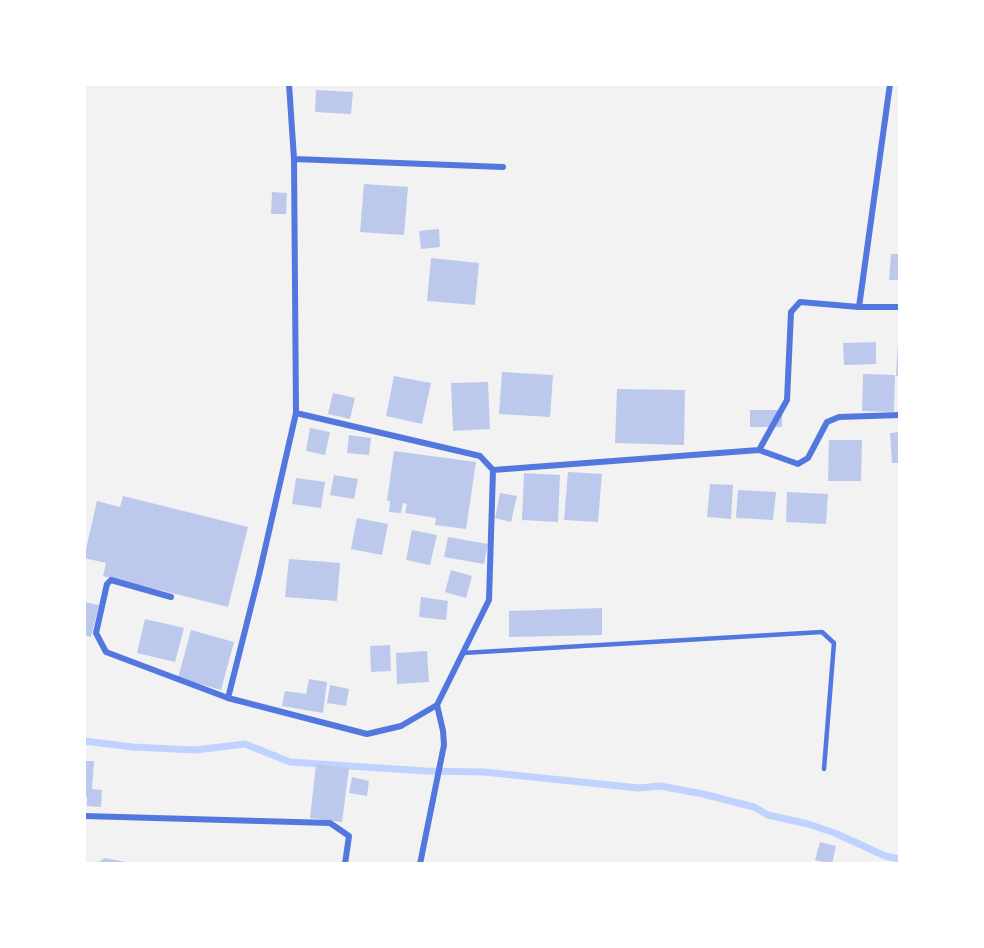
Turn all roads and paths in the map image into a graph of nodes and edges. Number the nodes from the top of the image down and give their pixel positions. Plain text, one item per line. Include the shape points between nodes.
1 (289, 84) edge
2 (890, 84) edge
3 (294, 159) junction
4 (503, 167) dead end
5 (859, 307) junction
6 (900, 307) edge
7 (296, 413) junction
8 (900, 416) edge
9 (759, 450) junction
10 (493, 470) junction
11 (171, 597) dead end
12 (463, 653) junction
13 (228, 698) junction
14 (437, 705) junction
15 (824, 769) dead end
16 (84, 816) edge
17 (345, 864) edge
18 (420, 864) edge

1 - 3 street
2 - 5 street
3 - 4 street
3 - 7 street
5 - 6 street
5 - 9 street via 800,302 791,312 787,400
7 - 10 street via 480,456
7 - 13 street
8 - 9 street via 839,417 827,422 808,458 798,464
9 - 10 street
10 - 12 street via 489,600
11 - 13 street via 111,580 96,633 100,644 106,652 126,661
12 - 14 street
12 - 15 lane via 822,632 834,643
13 - 14 street via 366,734 401,726
14 - 18 street via 444,745
16 - 17 street via 330,823 350,836

